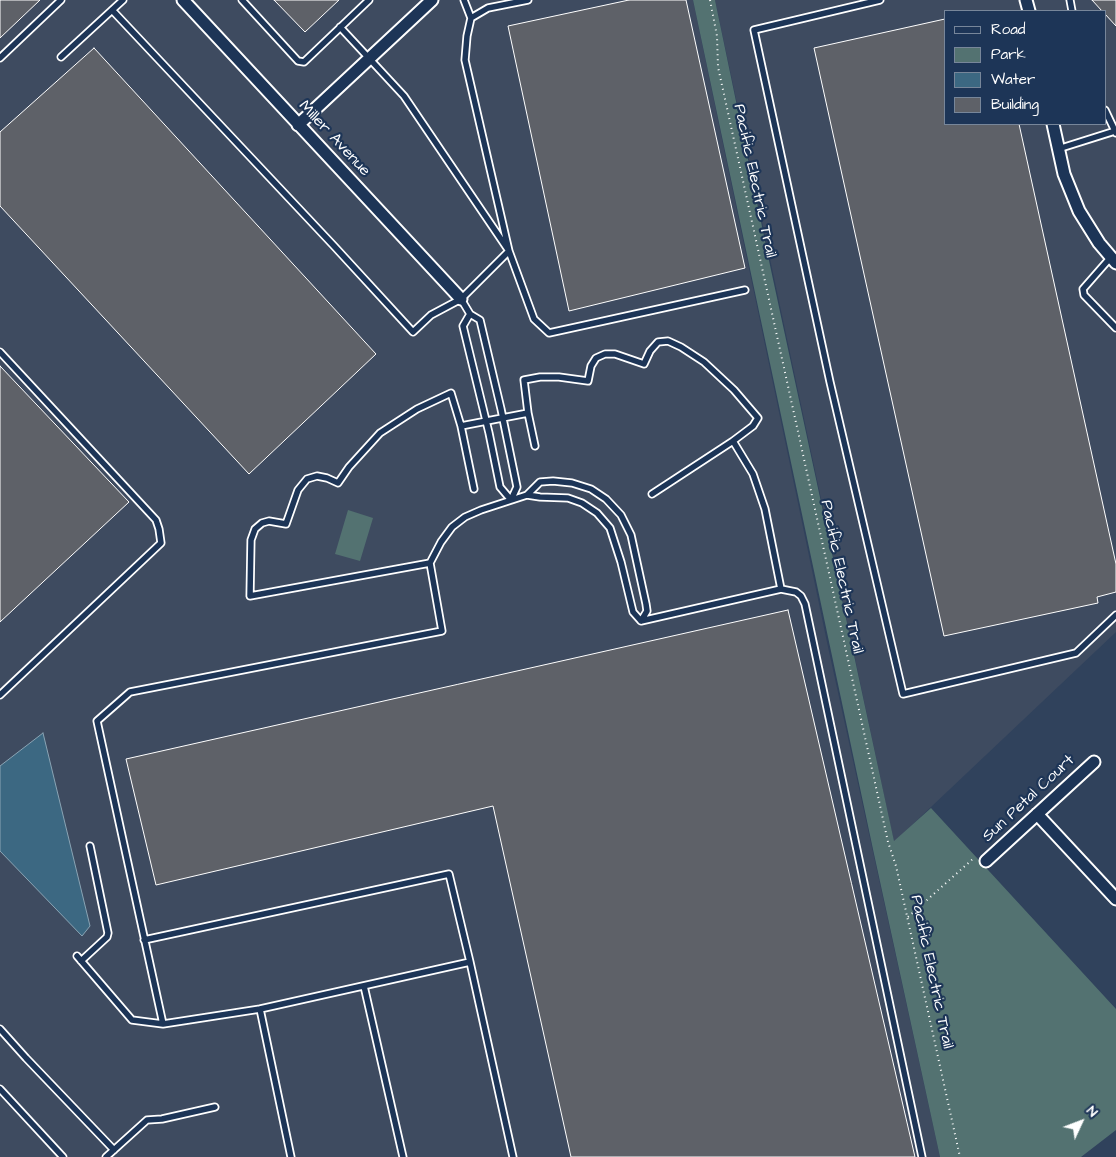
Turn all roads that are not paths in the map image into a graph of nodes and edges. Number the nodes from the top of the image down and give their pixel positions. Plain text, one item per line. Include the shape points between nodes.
1 (61, 0) edge
2 (123, 0) edge
3 (183, 0) edge
4 (242, 0) edge
5 (369, 0) edge
6 (432, 0) edge
7 (464, 0) edge
8 (528, 0) edge
9 (880, 0) edge
10 (112, 10) junction
11 (471, 18) junction
12 (340, 27) junction
13 (61, 57) dead end
14 (0, 58) edge
15 (369, 59) junction
16 (1106, 112) edge
17 (298, 125) junction
18 (1053, 125) edge
19 (1116, 132) edge
20 (1058, 148) junction
21 (509, 251) junction
22 (1113, 260) edge
23 (745, 290) dead end
24 (461, 300) junction
25 (470, 314) junction
26 (1116, 328) edge
27 (0, 352) edge
28 (528, 413) junction
29 (503, 418) junction
30 (486, 422) junction
31 (461, 426) junction
32 (733, 441) junction
33 (536, 446) dead end
34 (474, 489) dead end
35 (652, 494) dead end
36 (527, 495) junction
37 (511, 500) junction
38 (430, 563) junction
39 (781, 589) junction
40 (1116, 615) edge
41 (641, 621) junction
42 (0, 695) edge
43 (1094, 762) dead end
44 (1037, 814) junction
45 (90, 846) dead end
46 (983, 856) road end
47 (1116, 899) edge
48 (144, 940) junction
49 (470, 962) junction
50 (364, 986) junction
51 (260, 1009) junction
52 (163, 1024) junction
53 (0, 1029) edge
54 (2, 1036) edge
55 (0, 1089) edge
56 (214, 1106) dead end
57 (114, 1150) junction
58 (63, 1157) edge
59 (106, 1157) edge
60 (291, 1157) edge
61 (403, 1157) edge
62 (513, 1157) edge
63 (922, 1157) edge

1 - 14 lane
2 - 10 lane
3 - 17 street, Miller Avenue
4 - 12 lane via 298,61 304,62
5 - 12 lane
6 - 15 street
7 - 11 lane
8 - 11 lane via 488,8
9 - 40 lane via 754,30 830,382 903,694 1076,653
10 - 13 lane
10 - 24 lane via 412,332 430,315
11 - 21 lane via 466,60
12 - 15 lane
15 - 17 street
15 - 21 lane via 404,96
16 - 19 lane
17 - 24 street, Miller Avenue
18 - 20 street
19 - 20 lane
20 - 22 street via 1078,211
21 - 23 lane via 534,319 549,333
21 - 24 lane
22 - 26 lane via 1083,289 1084,295
24 - 25 lane
25 - 29 lane via 480,320
25 - 30 lane via 463,326
27 - 42 lane via 156,520 161,543
28 - 29 lane
28 - 32 lane via 524,380 559,377 588,381 596,358 615,354 644,364 658,342 668,341 704,362 758,418 753,426
28 - 33 lane
29 - 30 lane
29 - 37 lane via 517,486
30 - 31 lane
30 - 37 lane via 500,487
31 - 34 lane
31 - 38 lane via 451,393 417,408 380,433 349,466 338,483 317,476 307,480 298,490 286,524 269,521 255,529 251,540 250,596
32 - 35 lane
32 - 39 lane via 752,474 765,509
36 - 37 lane
36 - 41 lane via 568,498 597,513 610,528 634,612
36 - 41 lane via 540,482 572,483 591,489 621,515 631,535 646,604 647,611
37 - 38 lane via 481,510 452,527
38 - 48 lane via 442,631 130,692 97,721
39 - 41 lane
39 - 63 lane via 796,592 805,604
43 - 44 street, Sun Petal Court
44 - 46 street, Sun Petal Court
44 - 47 street
45 - 52 lane via 108,933 79,959 132,1020
48 - 49 lane via 449,874
48 - 52 lane
49 - 50 lane
49 - 62 lane
50 - 51 lane
50 - 61 lane
51 - 52 lane
51 - 60 lane
53 - 54 lane
54 - 57 lane
55 - 58 lane
56 - 57 lane via 147,1120
57 - 59 lane

